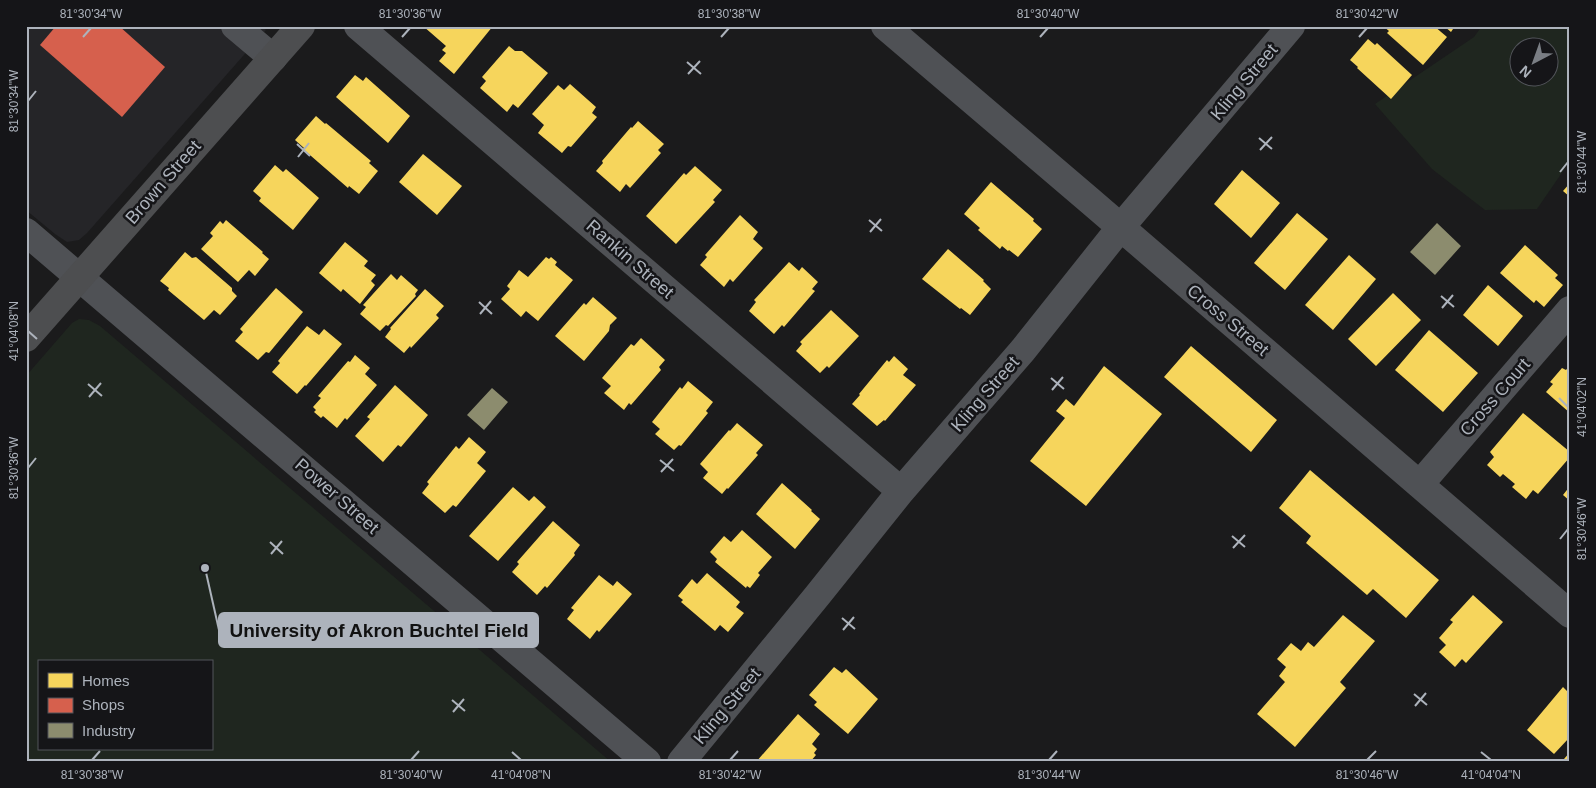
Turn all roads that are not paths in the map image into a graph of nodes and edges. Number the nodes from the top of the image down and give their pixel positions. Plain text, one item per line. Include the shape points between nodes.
1 (235, 26) edge
2 (301, 26) edge
3 (358, 26) edge
4 (885, 26) edge
5 (1291, 26) edge
6 (273, 58) junction
7 (1120, 228) junction
8 (26, 232) edge
9 (80, 277) junction
10 (1570, 310) edge
11 (26, 338) edge
12 (1420, 484) junction
13 (902, 491) junction
14 (1570, 614) edge
15 (648, 762) edge
16 (681, 762) edge

1 - 6 street
2 - 6 main road, Brown Street
3 - 13 street, Rankin Street
4 - 7 street, Cross Street
5 - 7 street, Kling Street
6 - 9 main road, Brown Street
7 - 12 street, Cross Street
7 - 13 street, Kling Street
8 - 9 street, Power Street
9 - 11 main road, Brown Street
9 - 15 street, Power Street
10 - 12 street, Cross Court
12 - 14 street, Cross Street
13 - 16 street, Kling Street

